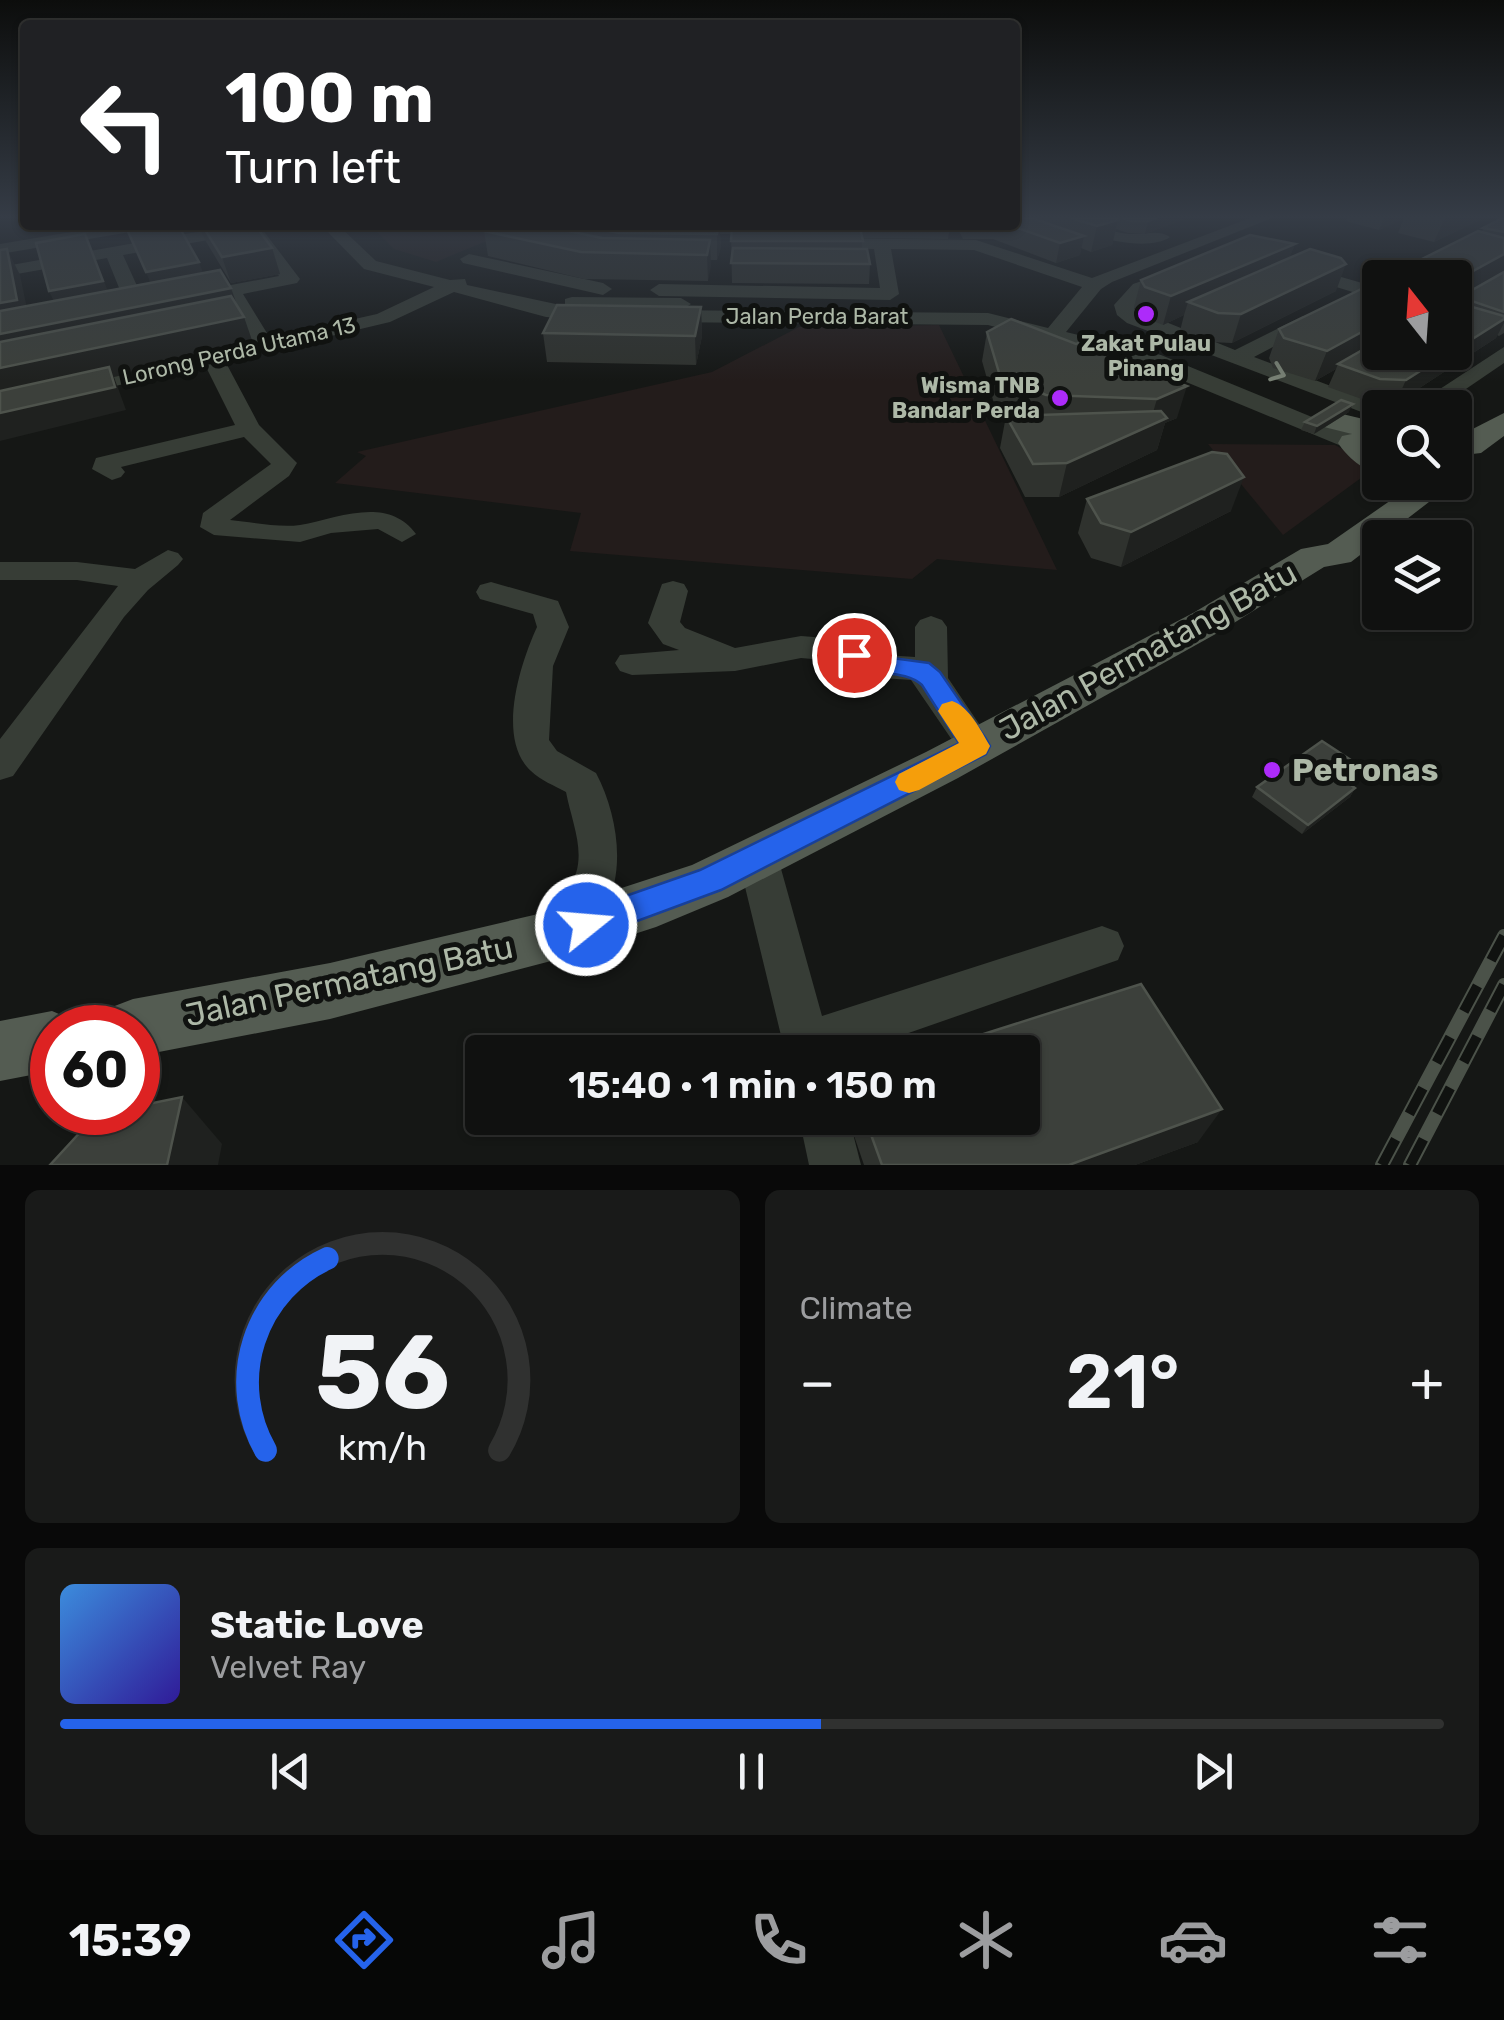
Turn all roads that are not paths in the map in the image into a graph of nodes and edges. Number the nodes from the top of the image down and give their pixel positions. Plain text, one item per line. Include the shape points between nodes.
1 (126, 272) edge
2 (286, 272) edge
3 (410, 272) edge
4 (433, 272) edge
5 (523, 272) edge
6 (887, 272) edge
7 (1125, 272) edge
8 (1179, 272) edge
9 (1314, 272) edge
10 (1059, 273) edge
11 (462, 282) junction
12 (1094, 285) junction
13 (1362, 285) edge
14 (232, 291) junction
15 (1362, 295) edge
16 (600, 309) junction
17 (1063, 323) junction
18 (264, 345) junction
19 (1504, 353) edge
20 (212, 357) junction
21 (1237, 357) junction
22 (1449, 390) edge
23 (1362, 404) edge
24 (0, 406) edge
25 (1504, 422) edge
26 (249, 429) junction
27 (1348, 432) edge
28 (1472, 447) edge
29 (112, 472) dead end
30 (1365, 500) edge
31 (1414, 500) edge
32 (402, 534) dead end
33 (1314, 558) junction
34 (168, 559) dead end
35 (40, 569) junction
36 (0, 571) edge
37 (138, 579) junction
38 (0, 587) edge
39 (673, 591) dead end
40 (492, 592) dead end
41 (931, 627) dead end
42 (735, 660) junction
43 (632, 664) dead end
44 (931, 678) junction
45 (976, 746) junction
46 (2, 762) edge
47 (758, 858) junction
48 (550, 936) junction
49 (1102, 946) dead end
50 (160, 1023) edge
51 (802, 1035) edge
52 (846, 1035) edge
53 (30, 1045) edge
54 (0, 1051) edge
55 (828, 1135) edge
56 (835, 1165) edge

1 - 14 street via 146,308
2 - 14 street via 291,279
3 - 11 street, Jalan Perda Barat
4 - 11 street, Jalan Perda Barat
5 - 6 street via 587,288 890,294
7 - 12 street
8 - 21 street via 1140,288 1124,311
9 - 13 street
10 - 12 street
11 - 16 street, Jalan Perda Barat via 546,311
11 - 18 street, Lorong Perda Utama 13 via 383,318
12 - 17 street
14 - 18 street
15 - 21 street
16 - 17 street, Jalan Perda Barat
16 - 17 street, Jalan Perda Barat via 902,306 989,309
17 - 27 street, Jalan Perda Barat
18 - 20 street, Lorong Perda Utama 13
19 - 22 street
20 - 24 street, Lorong Perda Utama 13
20 - 26 street
21 -> 23 street
25 - 28 main road
26 - 29 street via 104,463
26 - 32 street via 284,464 212,519 214,528 300,534 384,520
30 - 33 main road, Jalan Permatang Batu via 1312,543
31 - 33 main road, Jalan Permatang Batu via 1338,554
33 - 45 main road, Jalan Permatang Batu
34 - 37 street
35 - 36 street
35 - 37 street
35 - 38 street
37 - 46 street
39 - 42 street via 664,623 674,636
40 - 48 street via 547,608 553,627 536,666 530,743 583,784 603,862 586,901
41 - 44 street
42 - 43 street
42 - 44 street via 783,648 822,648 882,666 920,669
44 - 45 street
45 - 47 main road, Jalan Permatang Batu
47 - 48 main road, Jalan Permatang Batu via 656,903
47 - 51 street
48 - 50 main road, Jalan Permatang Batu via 330,991
49 - 52 street
53 - 54 main road
55 - 56 street

